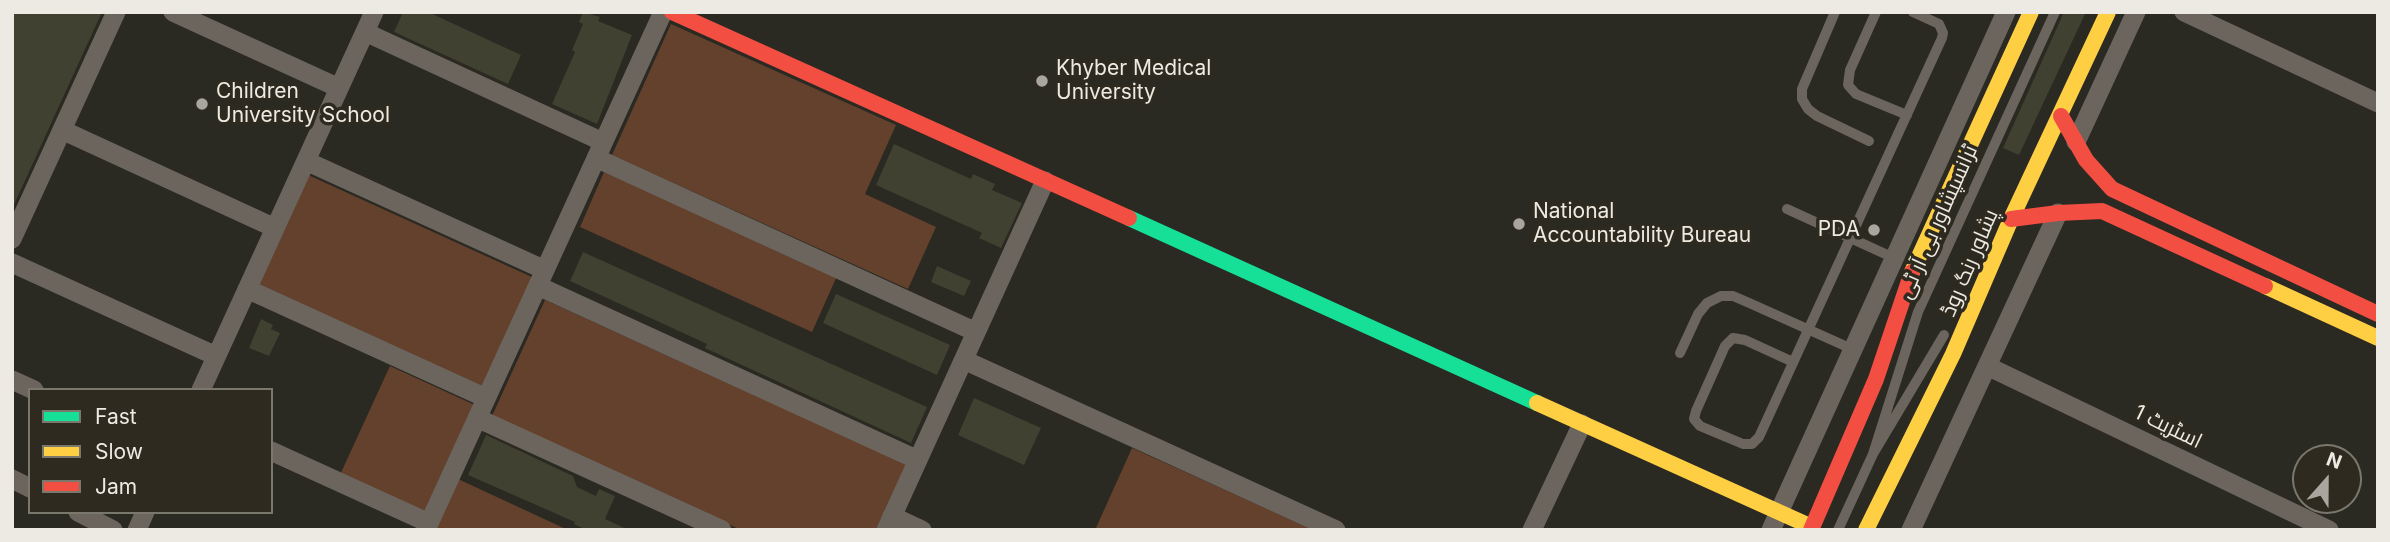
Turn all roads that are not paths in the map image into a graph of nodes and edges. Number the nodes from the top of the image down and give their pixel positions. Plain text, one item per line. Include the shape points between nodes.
1 (116, 12) edge
2 (173, 12) edge
3 (374, 12) edge
4 (663, 12) edge
5 (672, 12) edge
6 (1835, 12) edge
7 (1876, 12) edge
8 (1913, 12) edge
9 (2006, 12) edge
10 (2031, 12) edge
11 (2054, 12) edge
12 (2108, 12) edge
13 (2136, 12) edge
14 (2183, 12) edge
15 (365, 32) junction
16 (339, 88) junction
17 (2378, 103) edge
18 (1907, 115) junction
19 (2061, 116) junction
20 (62, 130) junction
21 (1870, 141) dead end
22 (2076, 142) junction
23 (600, 150) junction
24 (306, 161) junction
25 (1045, 181) junction
26 (1787, 209) dead end
27 (2058, 213) junction
28 (2011, 219) junction
29 (275, 228) junction
30 (12, 239) edge
31 (1851, 239) junction
32 (1894, 258) junction
33 (12, 263) edge
34 (541, 278) junction
35 (247, 289) junction
36 (2378, 314) edge
37 (1949, 326) dead end
38 (1808, 329) junction
39 (976, 332) junction
40 (2378, 338) edge
41 (1852, 349) junction
42 (1680, 353) dead end
43 (216, 356) junction
44 (964, 360) junction
45 (1793, 362) junction
46 (1987, 366) junction
47 (12, 380) edge
48 (30, 388) edge
49 (202, 388) edge
50 (486, 398) junction
51 (477, 418) junction
52 (1582, 424) junction
53 (273, 452) edge
54 (1873, 454) junction
55 (918, 460) junction
56 (12, 479) edge
57 (28, 487) edge
58 (82, 514) edge
59 (144, 514) edge
60 (1775, 521) edge
61 (889, 523) edge
62 (427, 526) edge
63 (1811, 529) edge
64 (1913, 529) edge
65 (113, 530) edge
66 (137, 530) edge
67 (722, 530) edge
68 (922, 530) edge
69 (1336, 530) edge
70 (1532, 530) edge
71 (1838, 530) edge
72 (1866, 530) edge
73 (2329, 530) edge

1 - 20 street
2 - 16 street
3 - 15 street
4 - 23 street
5 - 25 main road
6 - 21 lane via 1802,89 1802,99 1817,116
7 - 18 lane via 1850,70 1848,85 1856,94
8 - 18 lane via 1939,24 1943,33
9 - 32 street
10 - 63 main road via 1905,287 1876,379
11 - 54 lane, ٹرانسپشاور بی آر ٹی via 1917,312
12 - 19 main road, پشاور رنگ روڈ
13 - 22 street
14 - 17 street
15 - 16 street
15 - 23 street
16 - 24 street
18 - 31 lane
19 - 22 main road
19 - 28 main road, پشاور رنگ روڈ
20 - 29 street
20 - 30 street
22 - 36 main road via 2112,189
23 - 34 street
23 - 39 street
24 - 29 street
24 - 34 street
25 - 39 street
25 - 52 main road
26 - 31 lane
27 - 28 main road
27 - 40 main road via 2102,211
27 - 46 street
28 - 72 main road, پشاور رنگ روڈ via 1953,354
29 - 35 street
31 - 32 lane
31 - 38 lane
32 - 41 street
33 - 43 street
34 - 50 street
34 - 55 street
35 - 43 street
35 - 50 street
37 - 54 lane, ٹرانسپشاور بی آر ٹی
38 - 41 lane
38 - 42 lane via 1733,296 1721,296 1698,314
38 - 45 lane
39 - 44 street
41 - 60 street
43 - 49 street
44 - 55 street
44 - 69 street
45 - 45 lane via 1752,444 1700,426 1695,419 1725,346 1733,338
46 - 64 street
46 - 73 street, اسٹریٹ 1
47 - 48 street
50 - 51 street
51 - 62 street
51 - 67 street
52 - 60 main road
52 - 70 street
53 - 62 street
54 - 71 lane, ٹرانسپشاور بی آر ٹی
55 - 61 street
56 - 57 street
58 - 65 street
59 - 66 street
60 - 63 main road
61 - 68 street

